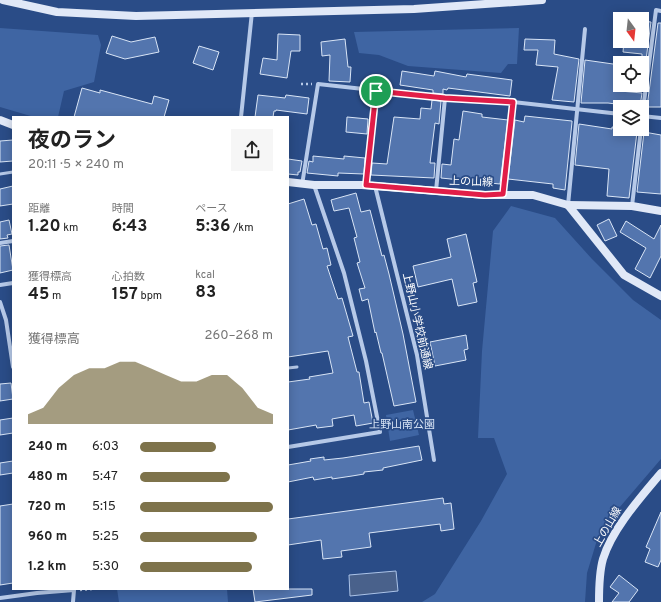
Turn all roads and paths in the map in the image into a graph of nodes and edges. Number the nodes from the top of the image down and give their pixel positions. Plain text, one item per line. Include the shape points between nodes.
1 (3, 0) edge
2 (542, 0) edge
3 (661, 11) edge
4 (252, 12) junction
5 (585, 29) dead end
6 (376, 91) junction
7 (445, 98) junction
8 (644, 100) edge
9 (513, 102) junction
10 (577, 110) junction
11 (613, 113) edge
12 (241, 116) edge
13 (649, 117) edge
14 (661, 118) edge
15 (0, 120) edge
16 (12, 125) edge
17 (640, 136) edge
18 (12, 172) edge
19 (0, 174) edge
20 (289, 182) edge
21 (302, 185) junction
22 (314, 185) junction
23 (371, 186) junction
24 (436, 192) junction
25 (503, 194) junction
26 (568, 205) junction
27 (632, 206) junction
28 (661, 211) edge
29 (12, 241) edge
30 (0, 243) edge
31 (12, 282) edge
32 (0, 285) edge
33 (661, 296) edge
34 (0, 302) edge
35 (12, 360) edge
36 (296, 367) dead end
37 (289, 368) edge
38 (289, 447) edge
39 (434, 460) dead end
40 (661, 473) edge
41 (36, 591) edge
42 (0, 598) edge
43 (73, 602) edge
44 (599, 602) edge

1 - 4 street via 57,12 136,16
2 - 4 street via 414,9
3 - 8 street via 656,10
4 - 12 street
5 - 10 street
6 - 7 street
6 - 21 street via 318,84
6 - 23 street
7 - 9 street
7 - 24 street
9 - 10 street
9 - 25 street
10 - 11 street
10 - 26 street
13 - 14 street
15 - 16 street
17 - 27 street
18 - 19 lane
20 - 21 street, 上の山線
21 - 22 street, 上の山線
22 - 23 street, 上の山線
22 - 38 street via 344,273 366,361 380,432
23 - 24 street, 上の山線
23 - 39 street, 上野山小学校前通線 via 417,355
24 - 25 street, 上の山線
25 - 26 street, 上の山線 via 533,194
26 - 27 street, 上の山線
26 - 33 street via 624,275
27 - 28 street, 上の山線
29 - 30 street
31 - 32 street
34 - 35 street via 6,320
36 - 37 lane
40 - 44 street, 上の山線 via 629,512 612,540 603,559
41 - 42 street
41 - 43 street via 74,590

